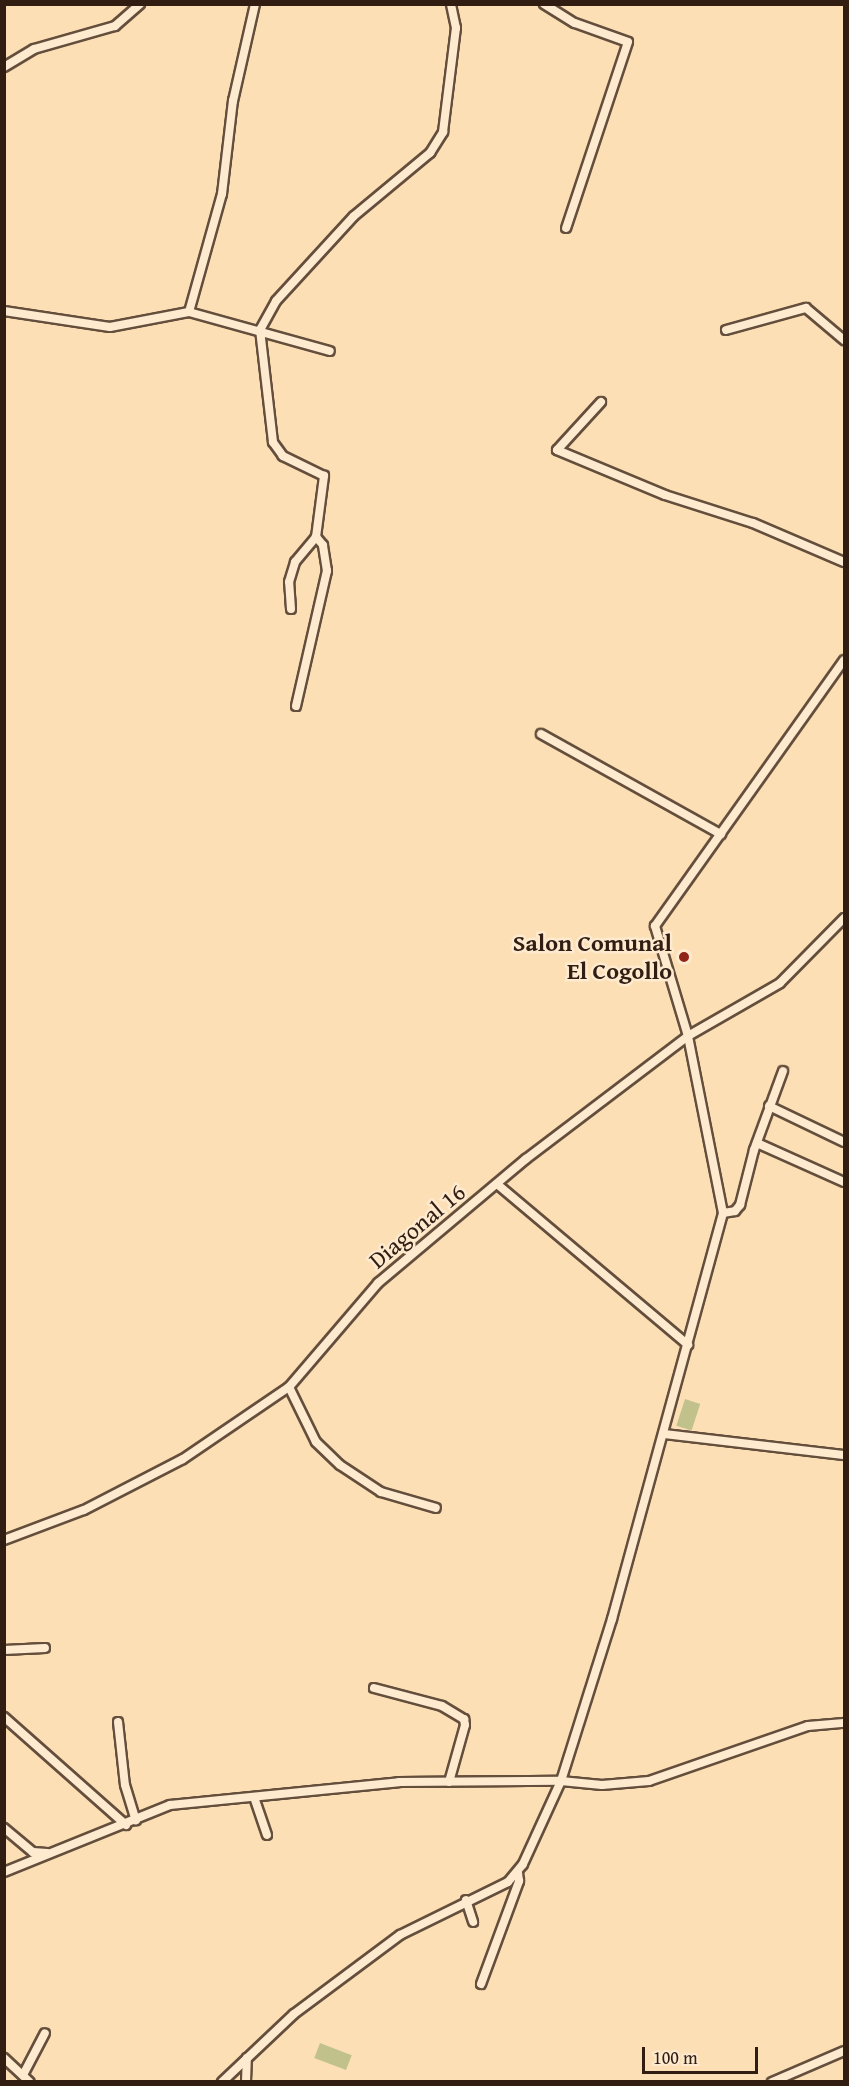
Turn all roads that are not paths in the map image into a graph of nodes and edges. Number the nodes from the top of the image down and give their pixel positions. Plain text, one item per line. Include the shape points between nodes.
1 (140, 4) edge
2 (255, 4) edge
3 (451, 4) edge
4 (544, 4) edge
5 (4, 67) edge
6 (566, 228) dead end
7 (4, 311) edge
8 (189, 312) junction
9 (260, 330) junction
10 (726, 330) dead end
11 (844, 340) edge
12 (330, 351) dead end
13 (601, 402) dead end
14 (316, 537) junction
15 (844, 562) edge
16 (291, 609) dead end
17 (844, 660) edge
18 (296, 706) dead end
19 (541, 734) dead end
20 (721, 834) junction
21 (843, 922) edge
22 (688, 1036) junction
23 (783, 1071) dead end
24 (769, 1106) junction
25 (844, 1142) edge
26 (757, 1143) junction
27 (844, 1182) edge
28 (497, 1185) junction
29 (723, 1213) junction
30 (688, 1345) junction
31 (288, 1387) junction
32 (664, 1434) junction
33 (844, 1455) edge
34 (436, 1508) dead end
35 (4, 1540) edge
36 (45, 1648) dead end
37 (4, 1650) edge
38 (374, 1688) dead end
39 (4, 1718) edge
40 (118, 1722) dead end
41 (844, 1723) edge
42 (561, 1781) junction
43 (449, 1782) junction
44 (254, 1797) junction
45 (136, 1821) junction
46 (126, 1825) junction
47 (4, 1828) edge
48 (267, 1835) dead end
49 (47, 1853) junction
50 (4, 1872) edge
51 (518, 1873) junction
52 (466, 1900) junction
53 (473, 1922) dead end
54 (481, 1984) dead end
55 (45, 2032) dead end
56 (844, 2051) edge
57 (4, 2058) edge
58 (247, 2058) junction
59 (25, 2079) edge
60 (222, 2082) edge
61 (246, 2082) edge
62 (772, 2082) edge

1 - 5 street via 115,26 34,49
2 - 8 street via 233,101 222,194
3 - 9 street via 456,28 448,113 438,139 411,172 348,223 276,301
4 - 6 street via 575,23 628,42
7 - 8 street via 110,327
8 - 9 street
9 - 12 street
9 - 14 street via 273,442 283,456 324,476
10 - 11 street via 806,308
13 - 15 street via 557,450 665,495 753,523
14 - 16 street via 295,562 289,582
14 - 18 street via 323,545 327,571
17 - 20 street
19 - 20 street
20 - 22 street via 655,926
21 - 22 street, Diagonal 16 via 780,983
22 - 28 street, Diagonal 16
22 - 29 street
23 - 24 street
24 - 25 street
24 - 26 street
26 - 27 street
26 - 29 street via 740,1205 735,1211
28 - 30 street
28 - 31 street, Diagonal 16 via 378,1283
29 - 30 street
30 - 32 street
31 - 34 street via 316,1442 340,1465 381,1492
31 - 35 street, Diagonal 16 via 183,1458 84,1510
32 - 33 street
32 - 42 street
36 - 37 street
38 - 43 street via 442,1706 464,1719
39 - 46 street
40 - 45 street via 125,1785
41 - 42 street via 808,1726 649,1781 602,1785
42 - 43 street
42 - 51 street
43 - 44 street via 399,1782
44 - 45 street via 170,1805
44 - 48 street
45 - 46 street
46 - 49 street
47 - 49 street via 33,1852
49 - 50 street
51 - 52 street via 500,1886
51 - 54 street via 519,1881
52 - 53 street
52 - 58 street via 400,1935 294,2013
55 - 59 street
56 - 62 street
57 - 59 street
58 - 60 street
58 - 61 street

